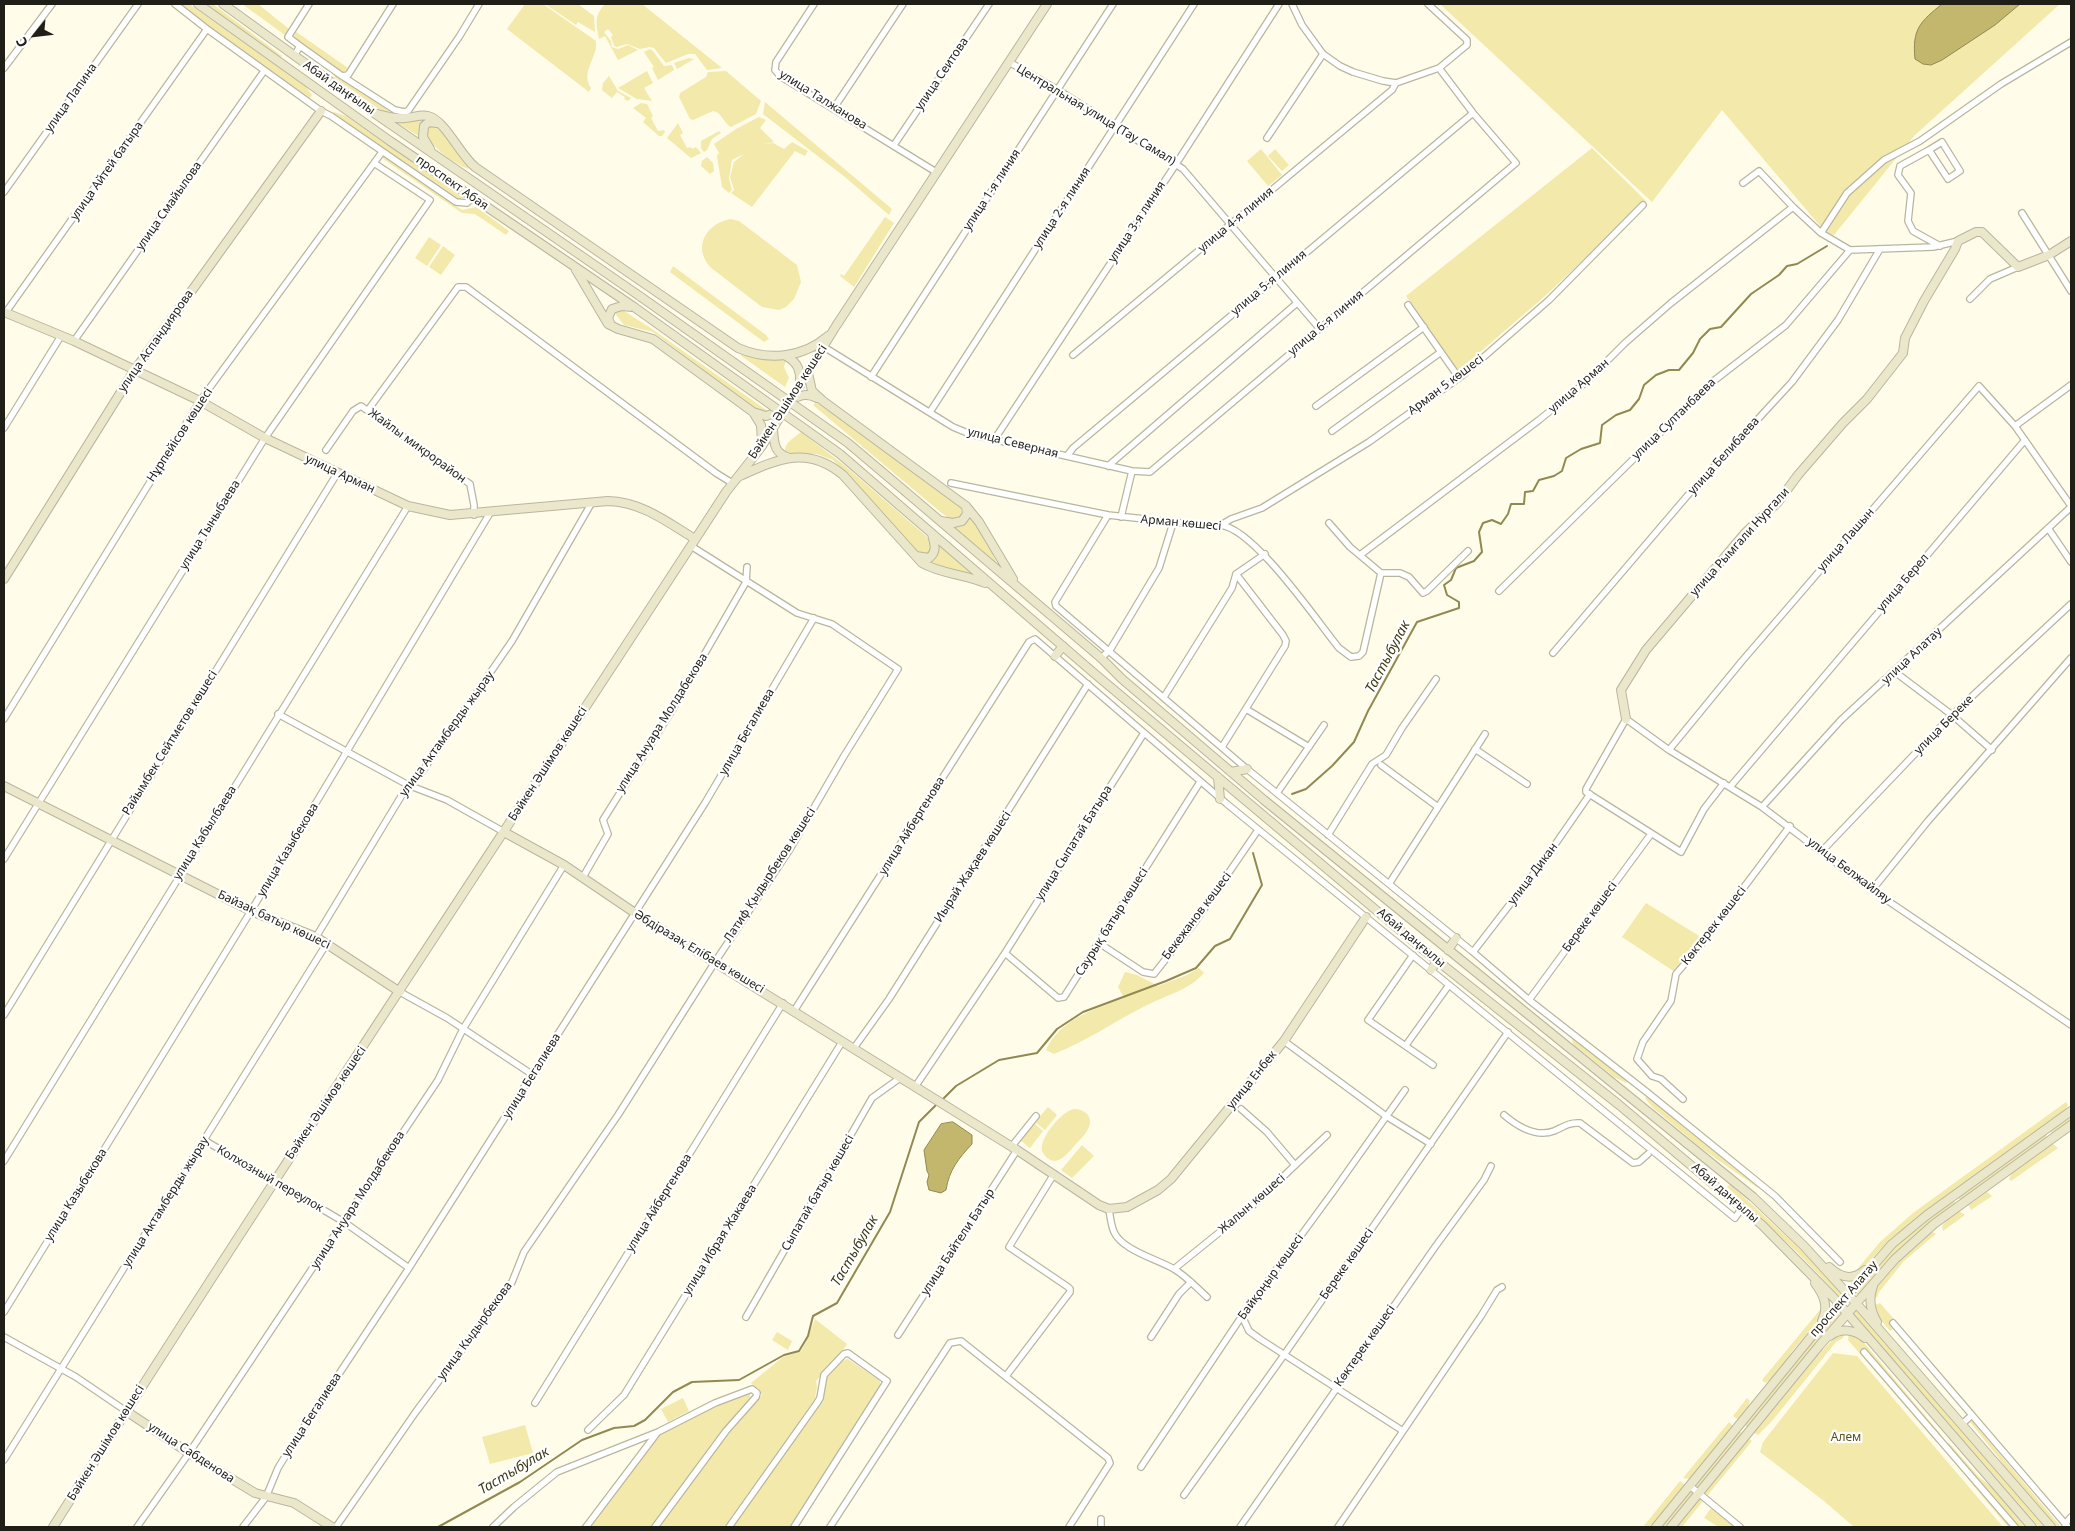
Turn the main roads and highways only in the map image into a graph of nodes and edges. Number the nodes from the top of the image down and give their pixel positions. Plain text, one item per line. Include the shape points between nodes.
1 (198, 4) edge
2 (223, 4) edge
3 (1047, 4) edge
4 (321, 111) road end
5 (374, 113) junction
6 (442, 125) junction
7 (390, 141) joint
8 (438, 157) junction
9 (2071, 241) edge
10 (572, 264) junction
11 (634, 307) junction
12 (5, 312) edge
13 (613, 328) junction
14 (833, 331) junction
15 (786, 356) junction
16 (134, 371) junction
17 (808, 373) junction
18 (800, 386) junction
19 (792, 399) junction
20 (823, 402) junction
21 (785, 410) junction
22 (753, 412) junction
23 (773, 429) junction
24 (762, 446) junction
25 (792, 458) junction
26 (734, 480) junction
27 (966, 506) junction
28 (940, 521) junction
29 (932, 534) junction
30 (693, 542) junction
31 (915, 556) junction
32 (4, 579) edge
33 (993, 587) junction
34 (1020, 590) junction
35 (1063, 646) junction
36 (1087, 646) junction
37 (1055, 656) road end
38 (1077, 658) junction
39 (1626, 719) road end
40 (1247, 769) road end
41 (1231, 772) junction
42 (1218, 777) junction
43 (4, 786) edge
44 (1220, 799) road end
45 (504, 832) junction
46 (1366, 917) road end
47 (1456, 938) road end
48 (1448, 950) junction
49 (1438, 960) junction
50 (1431, 970) road end
51 (400, 992) junction
52 (2071, 1111) edge
53 (2071, 1125) edge
54 (2045, 1130) junction
55 (2053, 1138) junction
56 (1725, 1175) junction
57 (1717, 1185) junction
58 (1954, 1196) junction
59 (1962, 1204) junction
60 (1109, 1209) joint
61 (1804, 1246) junction
62 (1795, 1256) junction
63 (1875, 1262) junction
64 (1884, 1270) junction
65 (1848, 1294) junction
66 (1856, 1302) junction
67 (1840, 1304) junction
68 (1847, 1313) junction
69 (1811, 1337) junction
70 (1886, 1337) junction
71 (1819, 1346) junction
72 (1876, 1346) junction
73 (126, 1411) junction
74 (52, 1527) edge
75 (332, 1527) edge
76 (1656, 1527) edge
77 (1671, 1527) edge
78 (2032, 1527) edge
79 (2051, 1527) edge

1 - 7 main road, Абай даңғылы
2 - 5 main road, Абай даңғылы
3 - 14 main road, Бәйкен Әшімов көшесі
4 - 16 main road, улица Аспандиярова
5 - 6 main road via 396,118 426,115
5 - 8 main road, Абай даңғылы
6 - 8 main road via 429,122 423,130 425,141
6 - 15 main road via 475,167 738,348 758,354
7 - 10 main road, проспект Абая
8 - 28 main road, Абай даңғылы, bridge via 848,443
9 - 39 main road, улица Рымгали Нургали via 2018,267 1982,232 1958,240 1905,338 1903,352 1867,399 1778,502 1745,533 1646,650 1621,690
10 - 11 main road, проспект Абая
10 - 13 main road
11 - 13 main road via 622,306 612,310 608,318
11 - 29 main road, проспект Абая, bridge via 840,454
12 - 16 main road, улица Арман
13 - 22 main road via 654,339
14 - 15 main road via 815,346
14 - 17 main road, Бәйкен Әшімов көшесі
15 - 18 main road via 797,364
16 - 30 main road, улица Арман via 408,506 450,515 474,515 608,501 626,502 646,509
16 - 32 main road, улица Аспандиярова
17 - 18 main road, Бәйкен Әшімов көшесі
17 - 20 main road via 812,390
18 - 19 main road, Бәйкен Әшімов көшесі
19 - 20 main road via 810,394
19 - 21 main road, Бәйкен Әшімов көшесі
20 - 27 main road
21 - 22 main road via 766,416
21 - 23 main road, Бәйкен Әшімов көшесі
22 - 24 main road via 761,425
23 - 24 main road, Бәйкен Әшімов көшесі
23 - 25 main road via 777,451
24 - 26 main road, Бәйкен Әшімов көшесі
25 - 26 main road via 771,462
25 - 31 main road via 810,458 830,464
26 - 30 main road, Бәйкен Әшімов көшесі
27 - 28 main road via 967,514 962,521
27 - 34 main road
28 - 34 main road, Абай даңғылы
29 - 31 main road via 934,552 929,558
29 - 33 main road, Абай даңғылы
30 - 45 main road, Бәйкен Әшімов көшесі
31 - 33 main road via 929,567 973,578
33 - 35 main road, Абай даңғылы
34 - 36 main road
35 - 37 main road
35 - 38 main road, Абай даңғылы
36 - 38 main road
36 - 41 main road
38 - 42 main road, Абай даңғылы
40 - 41 main road
41 - 48 main road
42 - 44 main road
42 - 49 main road, Абай даңғылы
43 - 51 main road, Байзақ батыр көшесі via 251,911 316,937
45 - 51 main road, Бәйкен Әшімов көшесі
45 - 60 main road, Әбдіразақ Елібаев көшесі via 564,865 635,913
46 - 60 main road, улица Енбек via 1284,1041 1171,1179 1136,1203
47 - 48 main road
48 - 56 main road
49 - 50 main road
49 - 57 main road, Абай даңғылы
51 - 73 main road, Бәйкен Әшімов көшесі
52 - 54 main road, проспект Алатау
53 - 55 main road, проспект Алатау
54 - 55 main road
54 - 58 main road, проспект Алатау
55 - 59 main road, проспект Алатау
56 - 57 main road
56 - 61 main road
57 - 62 main road, Абай даңғылы
58 - 59 main road
58 - 63 main road, проспект Алатау via 1904,1234
59 - 64 main road, проспект Алатау via 1920,1236
61 - 63 main road via 1844,1277 1856,1276
61 - 65 main road
62 - 67 main road, Абай даңғылы
62 - 69 main road via 1824,1298 1825,1313
63 - 65 main road, проспект Алатау
64 - 66 main road, проспект Алатау
64 - 70 main road via 1873,1286 1870,1300 1874,1316
65 - 66 main road
65 - 67 main road, проспект Алатау
66 - 68 main road, проспект Алатау
66 - 70 main road
67 - 68 main road, Абай даңғылы
67 - 69 main road, проспект Алатау
68 - 71 main road, проспект Алатау
68 - 72 main road, Абай даңғылы
69 - 76 main road, проспект Алатау
70 - 79 main road
71 - 72 main road via 1833,1334 1847,1330
71 - 77 main road, проспект Алатау
72 - 78 main road, Абай даңғылы
73 - 74 main road, Бәйкен Әшімов көшесі
73 - 75 main road, улица Сабденова via 255,1493 294,1503

